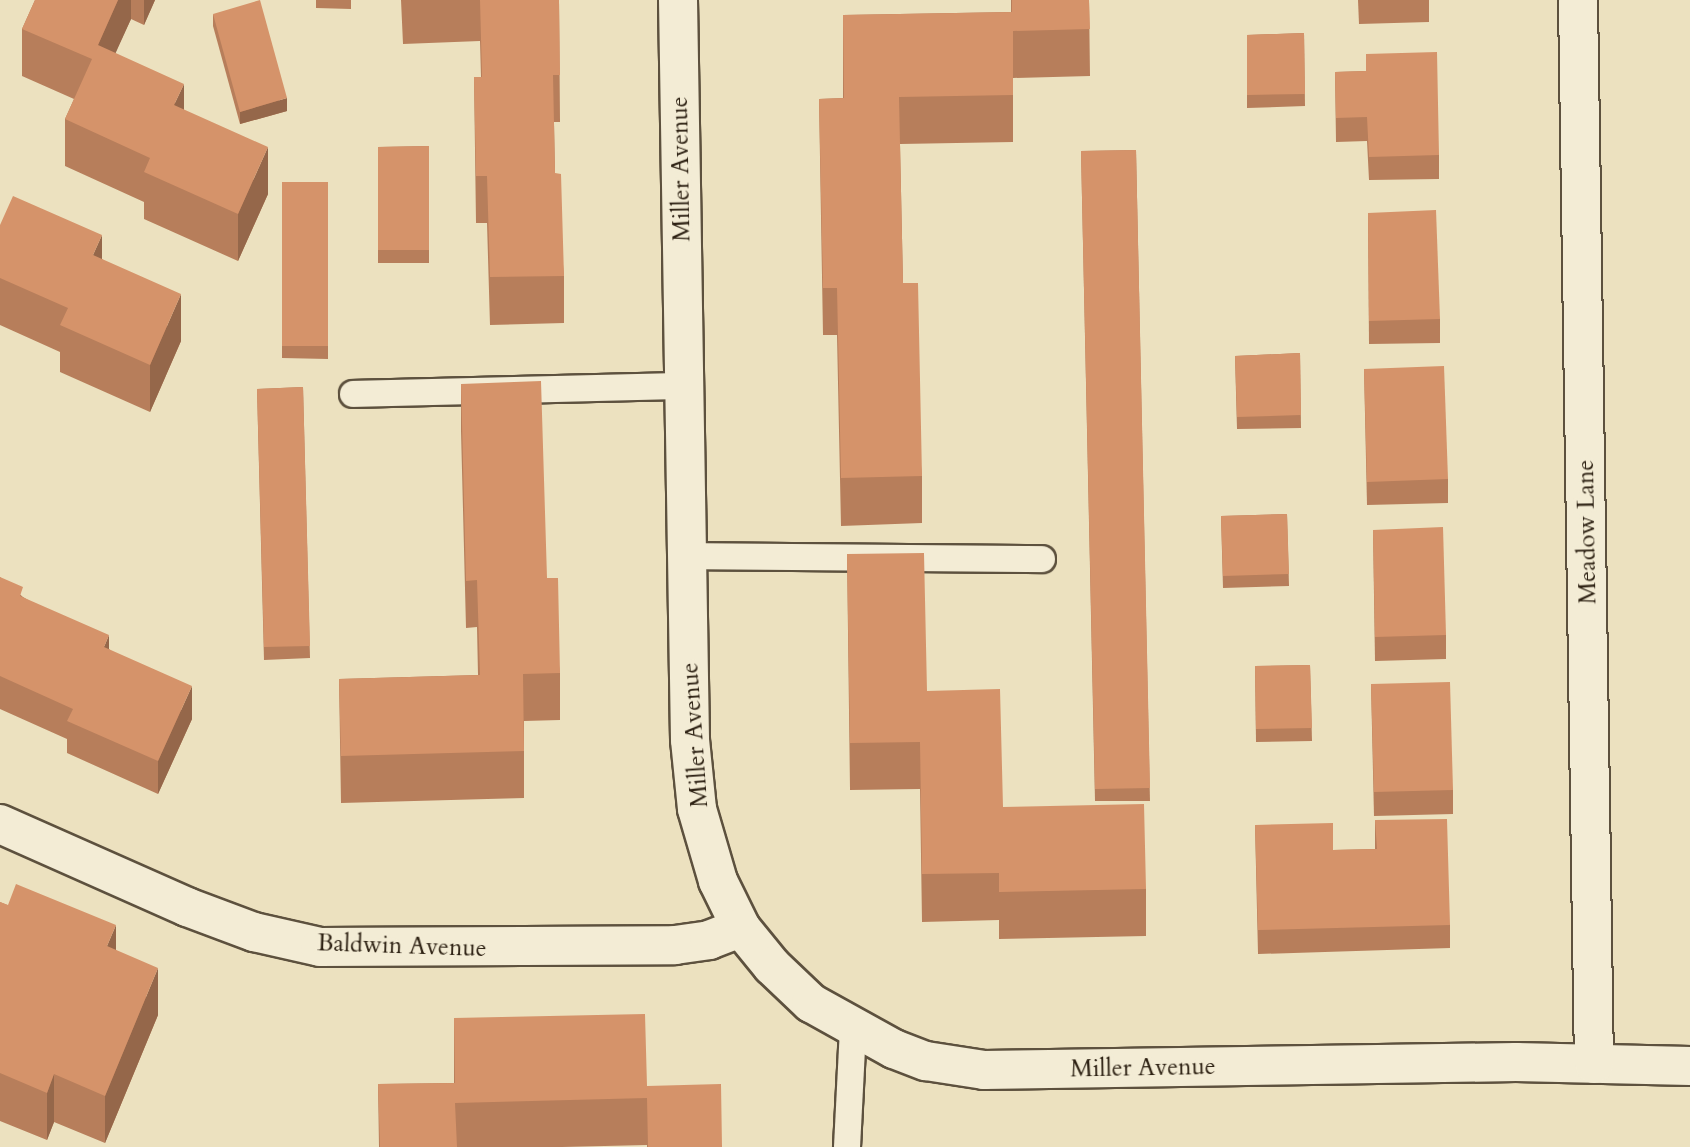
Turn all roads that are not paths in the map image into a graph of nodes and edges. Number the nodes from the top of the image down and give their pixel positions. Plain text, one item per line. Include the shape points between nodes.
1 (678, 0) edge
2 (1578, 0) edge
3 (686, 386) junction
4 (353, 394) dead end
5 (688, 556) junction
6 (1042, 559) dead end
7 (0, 824) edge
8 (741, 928) junction
9 (853, 1028) junction
10 (1594, 1064) junction
11 (1690, 1066) edge
12 (847, 1147) edge

1 - 3 street, Miller Avenue
2 - 10 street, Meadow Lane
3 - 4 lane
3 - 5 street, Miller Avenue
5 - 6 lane
5 - 8 street, Miller Avenue via 690,740 698,809 718,881
7 - 8 street, Baldwin Avenue via 187,907 254,932 320,947 675,945 709,940
8 - 9 street, Miller Avenue via 811,1003
9 - 10 street, Miller Avenue via 926,1061 984,1070
9 - 12 lane
10 - 11 street, Miller Avenue

